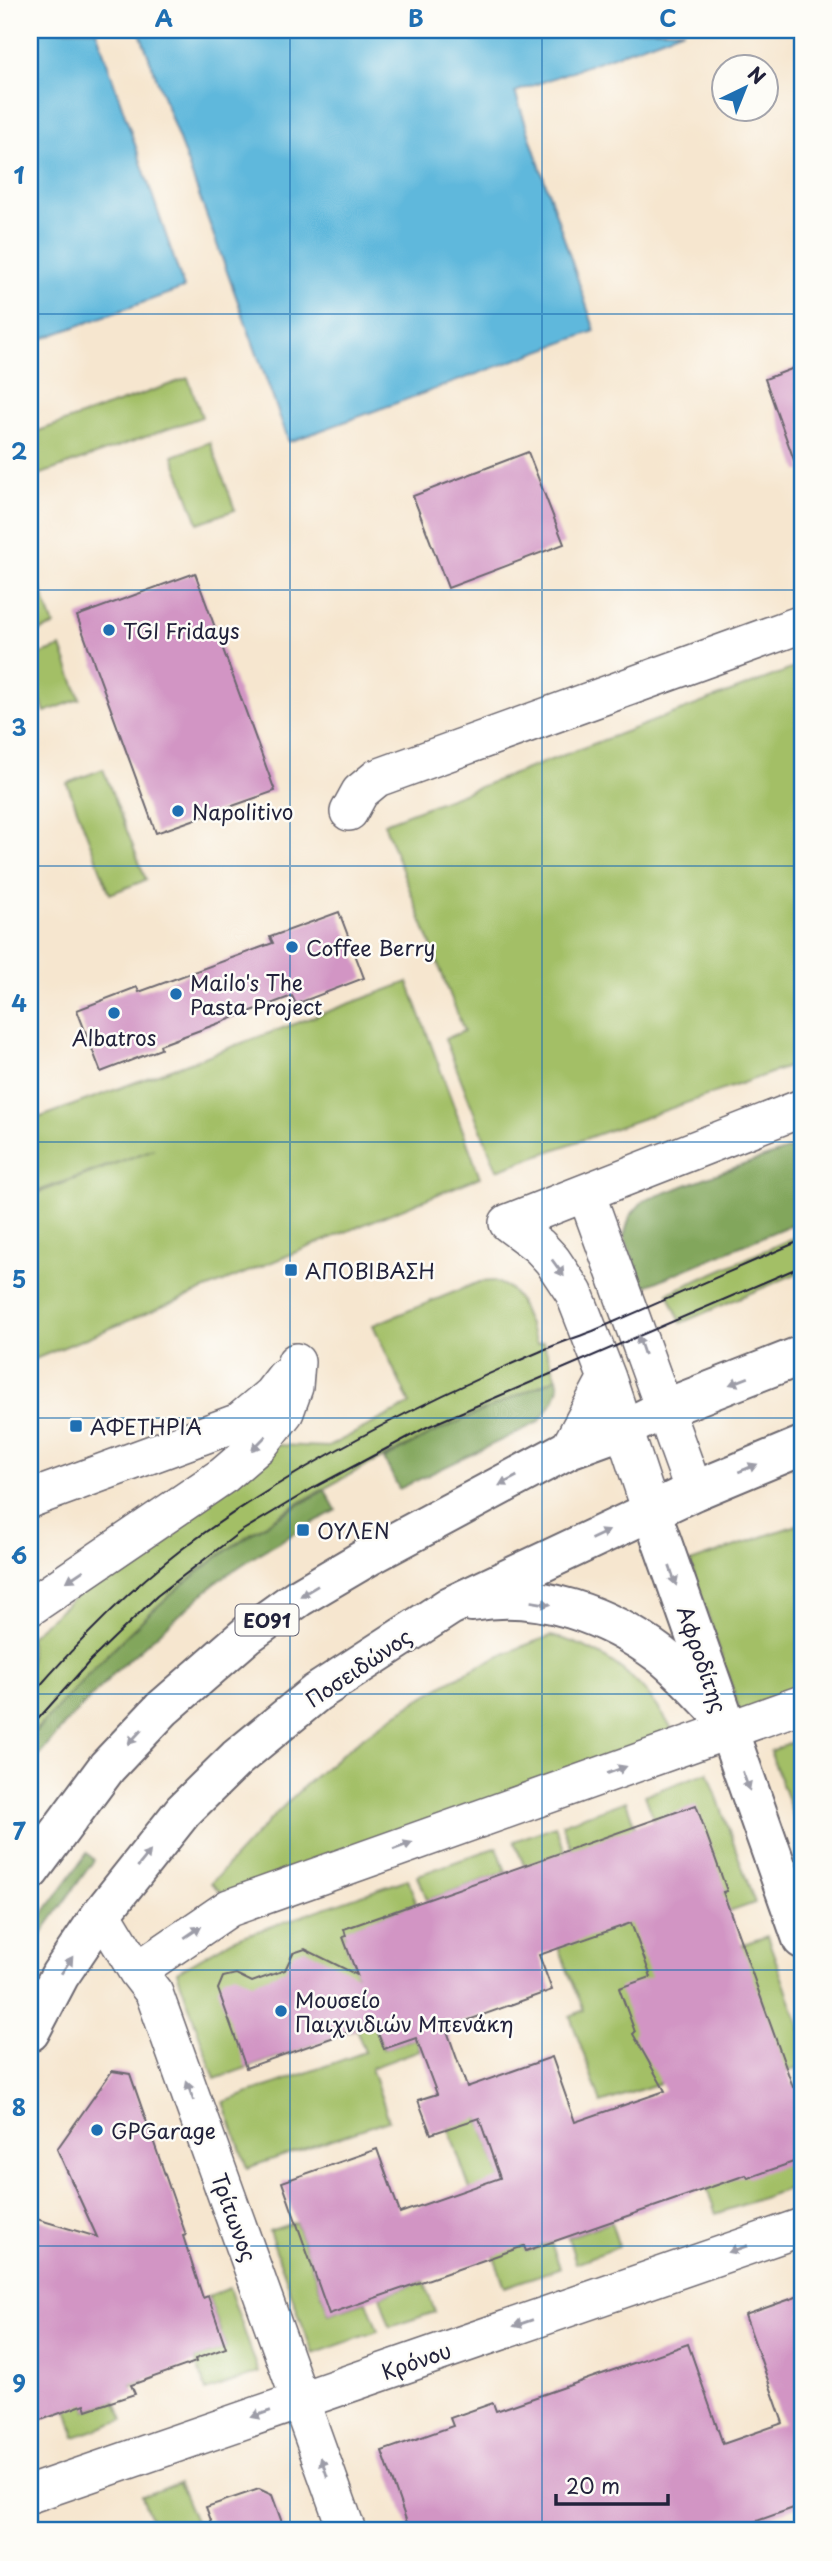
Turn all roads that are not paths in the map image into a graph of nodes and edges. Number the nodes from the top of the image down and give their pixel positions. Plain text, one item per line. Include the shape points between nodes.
1 (802, 624) edge
2 (349, 812) dead end
3 (802, 1108) edge
4 (586, 1193) junction
5 (802, 1355) edge
6 (607, 1378) junction
7 (664, 1409) junction
8 (624, 1429) junction
9 (802, 1446) edge
10 (569, 1449) junction
11 (694, 1490) junction
12 (30, 1499) edge
13 (651, 1511) junction
14 (450, 1606) junction
15 (30, 1607) edge
16 (802, 1704) edge
17 (725, 1723) junction
18 (30, 1871) edge
19 (102, 1913) junction
20 (802, 1940) edge
21 (137, 1971) junction
22 (30, 2032) edge
23 (802, 2227) edge
24 (301, 2400) junction
25 (30, 2494) edge
26 (347, 2531) edge

1 - 2 street via 377,778 360,793
3 - 4 street
4 -> 6 street, Αφροδίτης via 508,1223 539,1246 564,1276
7 -> 4 street
5 -> 7 main road, ΕΟ91
6 - 8 street, Αφροδίτης
6 - 10 street
7 - 8 main road, ΕΟ91
7 - 11 street
8 - 10 main road, ΕΟ91
8 - 13 street, Αφροδίτης
11 -> 9 main road, Ποσειδώνος
10 -> 18 main road, ΕΟ91 via 370,1555 248,1634 162,1709 107,1767
11 - 13 main road, Ποσειδώνος
12 -> 15 street via 239,1422 271,1395 296,1362 295,1387 285,1412 260,1444 224,1475
14 -> 13 main road, Ποσειδώνος
13 -> 17 main road, Αφροδίτης
14 -> 17 main road via 513,1598 571,1608 603,1620 661,1655
19 -> 14 main road, Ποσειδώνος via 183,1811 237,1758 316,1693
16 - 17 street
17 -> 20 main road, Αφροδίτης
21 -> 17 street via 229,1908
19 - 21 street, Τρίτωνος
22 -> 19 main road, Ποσειδώνος via 60,1975
24 -> 21 street, Τρίτωνος via 155,1993
23 -> 24 street, Κρόνου
24 -> 25 street, Κρόνου
26 -> 24 street, Τρίτωνος

